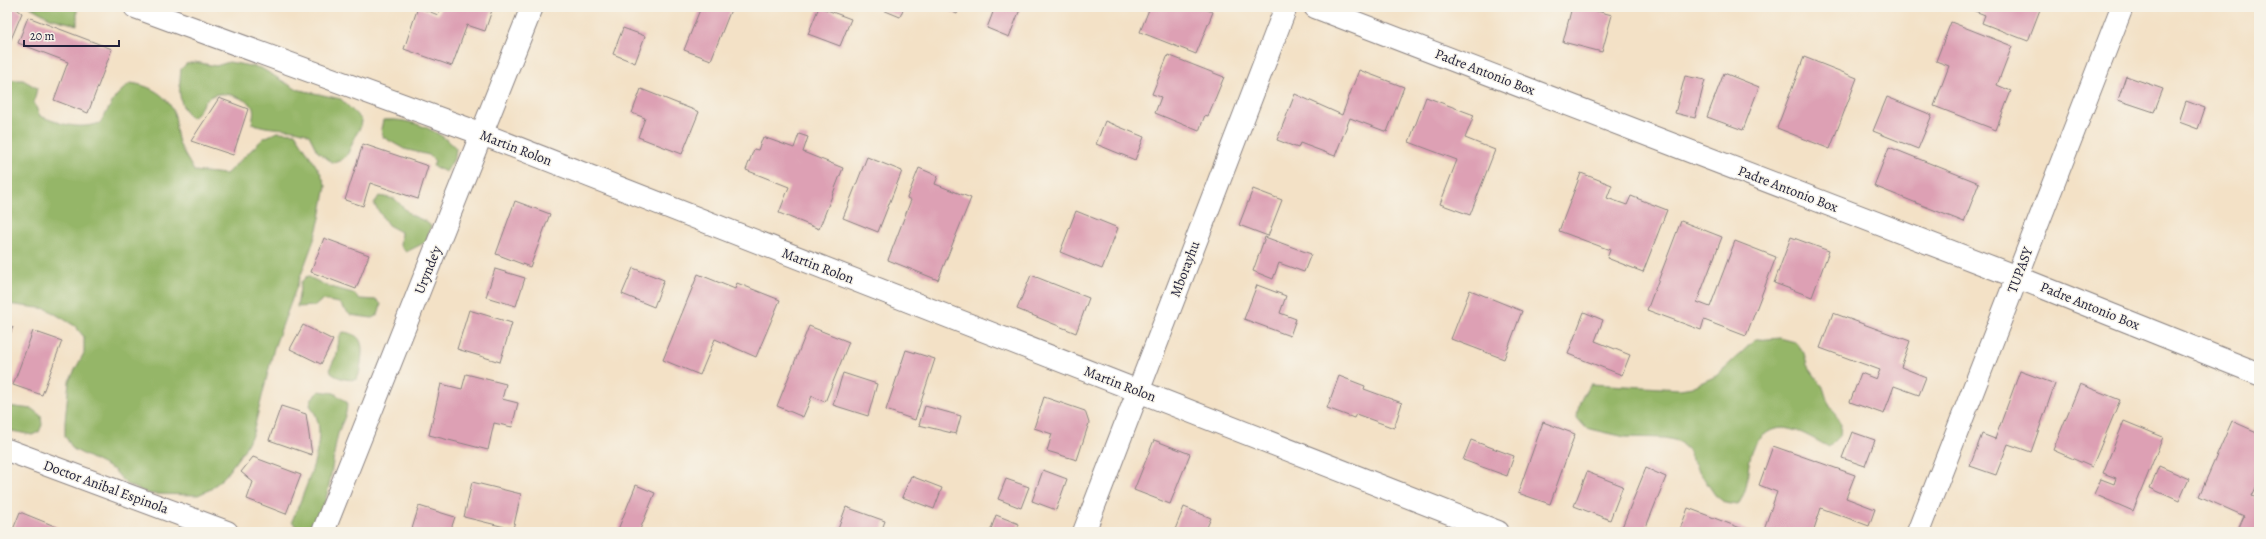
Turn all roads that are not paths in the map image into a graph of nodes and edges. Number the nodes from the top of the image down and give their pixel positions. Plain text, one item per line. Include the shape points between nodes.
1 (135, 7) edge
2 (532, 7) edge
3 (1286, 7) edge
4 (1315, 7) edge
5 (2122, 7) edge
6 (482, 134) junction
7 (2017, 277) junction
8 (2259, 374) edge
9 (1138, 391) junction
10 (7, 450) edge
11 (227, 532) edge
12 (324, 532) edge
13 (1084, 532) edge
14 (1498, 532) edge
15 (1918, 532) edge

1 - 6 street, Martin Rolon
2 - 6 street, Urynde'y
3 - 9 street, Mborayhu
4 - 7 street, Padre Antonio Box
5 - 7 street, TUPASY
6 - 9 street, Martin Rolon
6 - 12 street, Urynde'y
7 - 8 street, Padre Antonio Box
7 - 15 street, TUPASY
9 - 13 street, Mborayhu
9 - 14 street, Martin Rolon
10 - 11 street, Doctor Anibal Espinola

